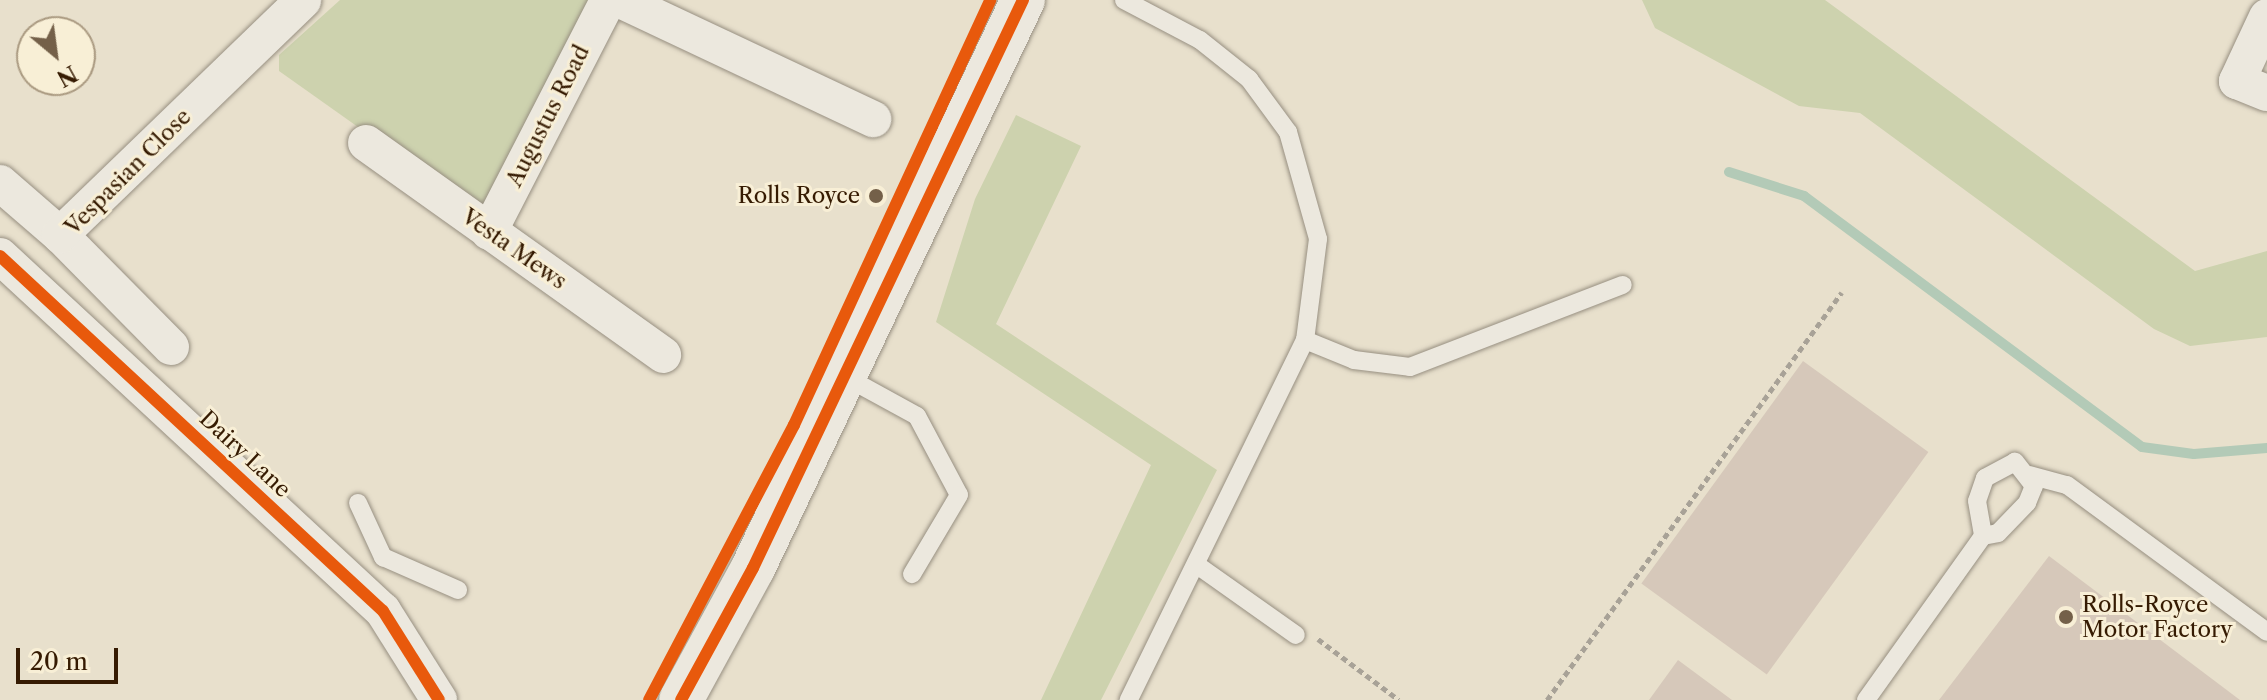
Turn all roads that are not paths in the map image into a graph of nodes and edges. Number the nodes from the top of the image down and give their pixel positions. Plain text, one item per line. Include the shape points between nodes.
1 (303, 0) edge
2 (608, 0) edge
3 (620, 0) edge
4 (1023, 0) edge
5 (1124, 0) edge
6 (2267, 17) edge
7 (2267, 93) edge
8 (873, 119) dead end
9 (366, 143) dead end
10 (0, 183) edge
11 (489, 232) junction
12 (60, 235) junction
13 (0, 256) edge
14 (1623, 285) dead end
15 (1305, 340) junction
16 (171, 347) dead end
17 (663, 355) dead end
18 (844, 376) junction
19 (2029, 475) junction
20 (358, 503) dead end
21 (1983, 536) junction
22 (383, 557) junction
23 (1197, 565) junction
24 (912, 574) dead end
25 (357, 585) junction
26 (458, 590) dead end
27 (2267, 632) edge
28 (1296, 635) dead end
29 (439, 700) edge
30 (681, 700) edge
31 (1129, 700) edge
32 (1866, 700) edge

1 - 12 street, Vespasian Close
2 - 11 street, Augustus Road
3 - 8 street
4 - 18 street
5 - 15 lane via 1200,40 1249,79 1288,132 1309,185 1318,239
6 - 7 street via 2237,81
9 - 11 street, Vesta Mews
10 - 12 street
11 - 17 street, Vesta Mews
12 - 16 street, Vespasian Close
13 - 25 street, Dairy Lane
14 - 15 lane via 1428,364 1384,367
15 - 23 lane
18 - 24 lane via 917,416 959,495
18 - 30 street
19 - 21 lane via 2034,486 2027,503 1998,533
19 - 21 lane via 2003,462 1985,478 1977,501
19 - 27 lane via 2067,485
20 - 22 lane
21 - 32 lane
22 - 25 lane
22 - 26 lane
23 - 28 lane
23 - 31 lane
25 - 29 street, Dairy Lane via 401,635

